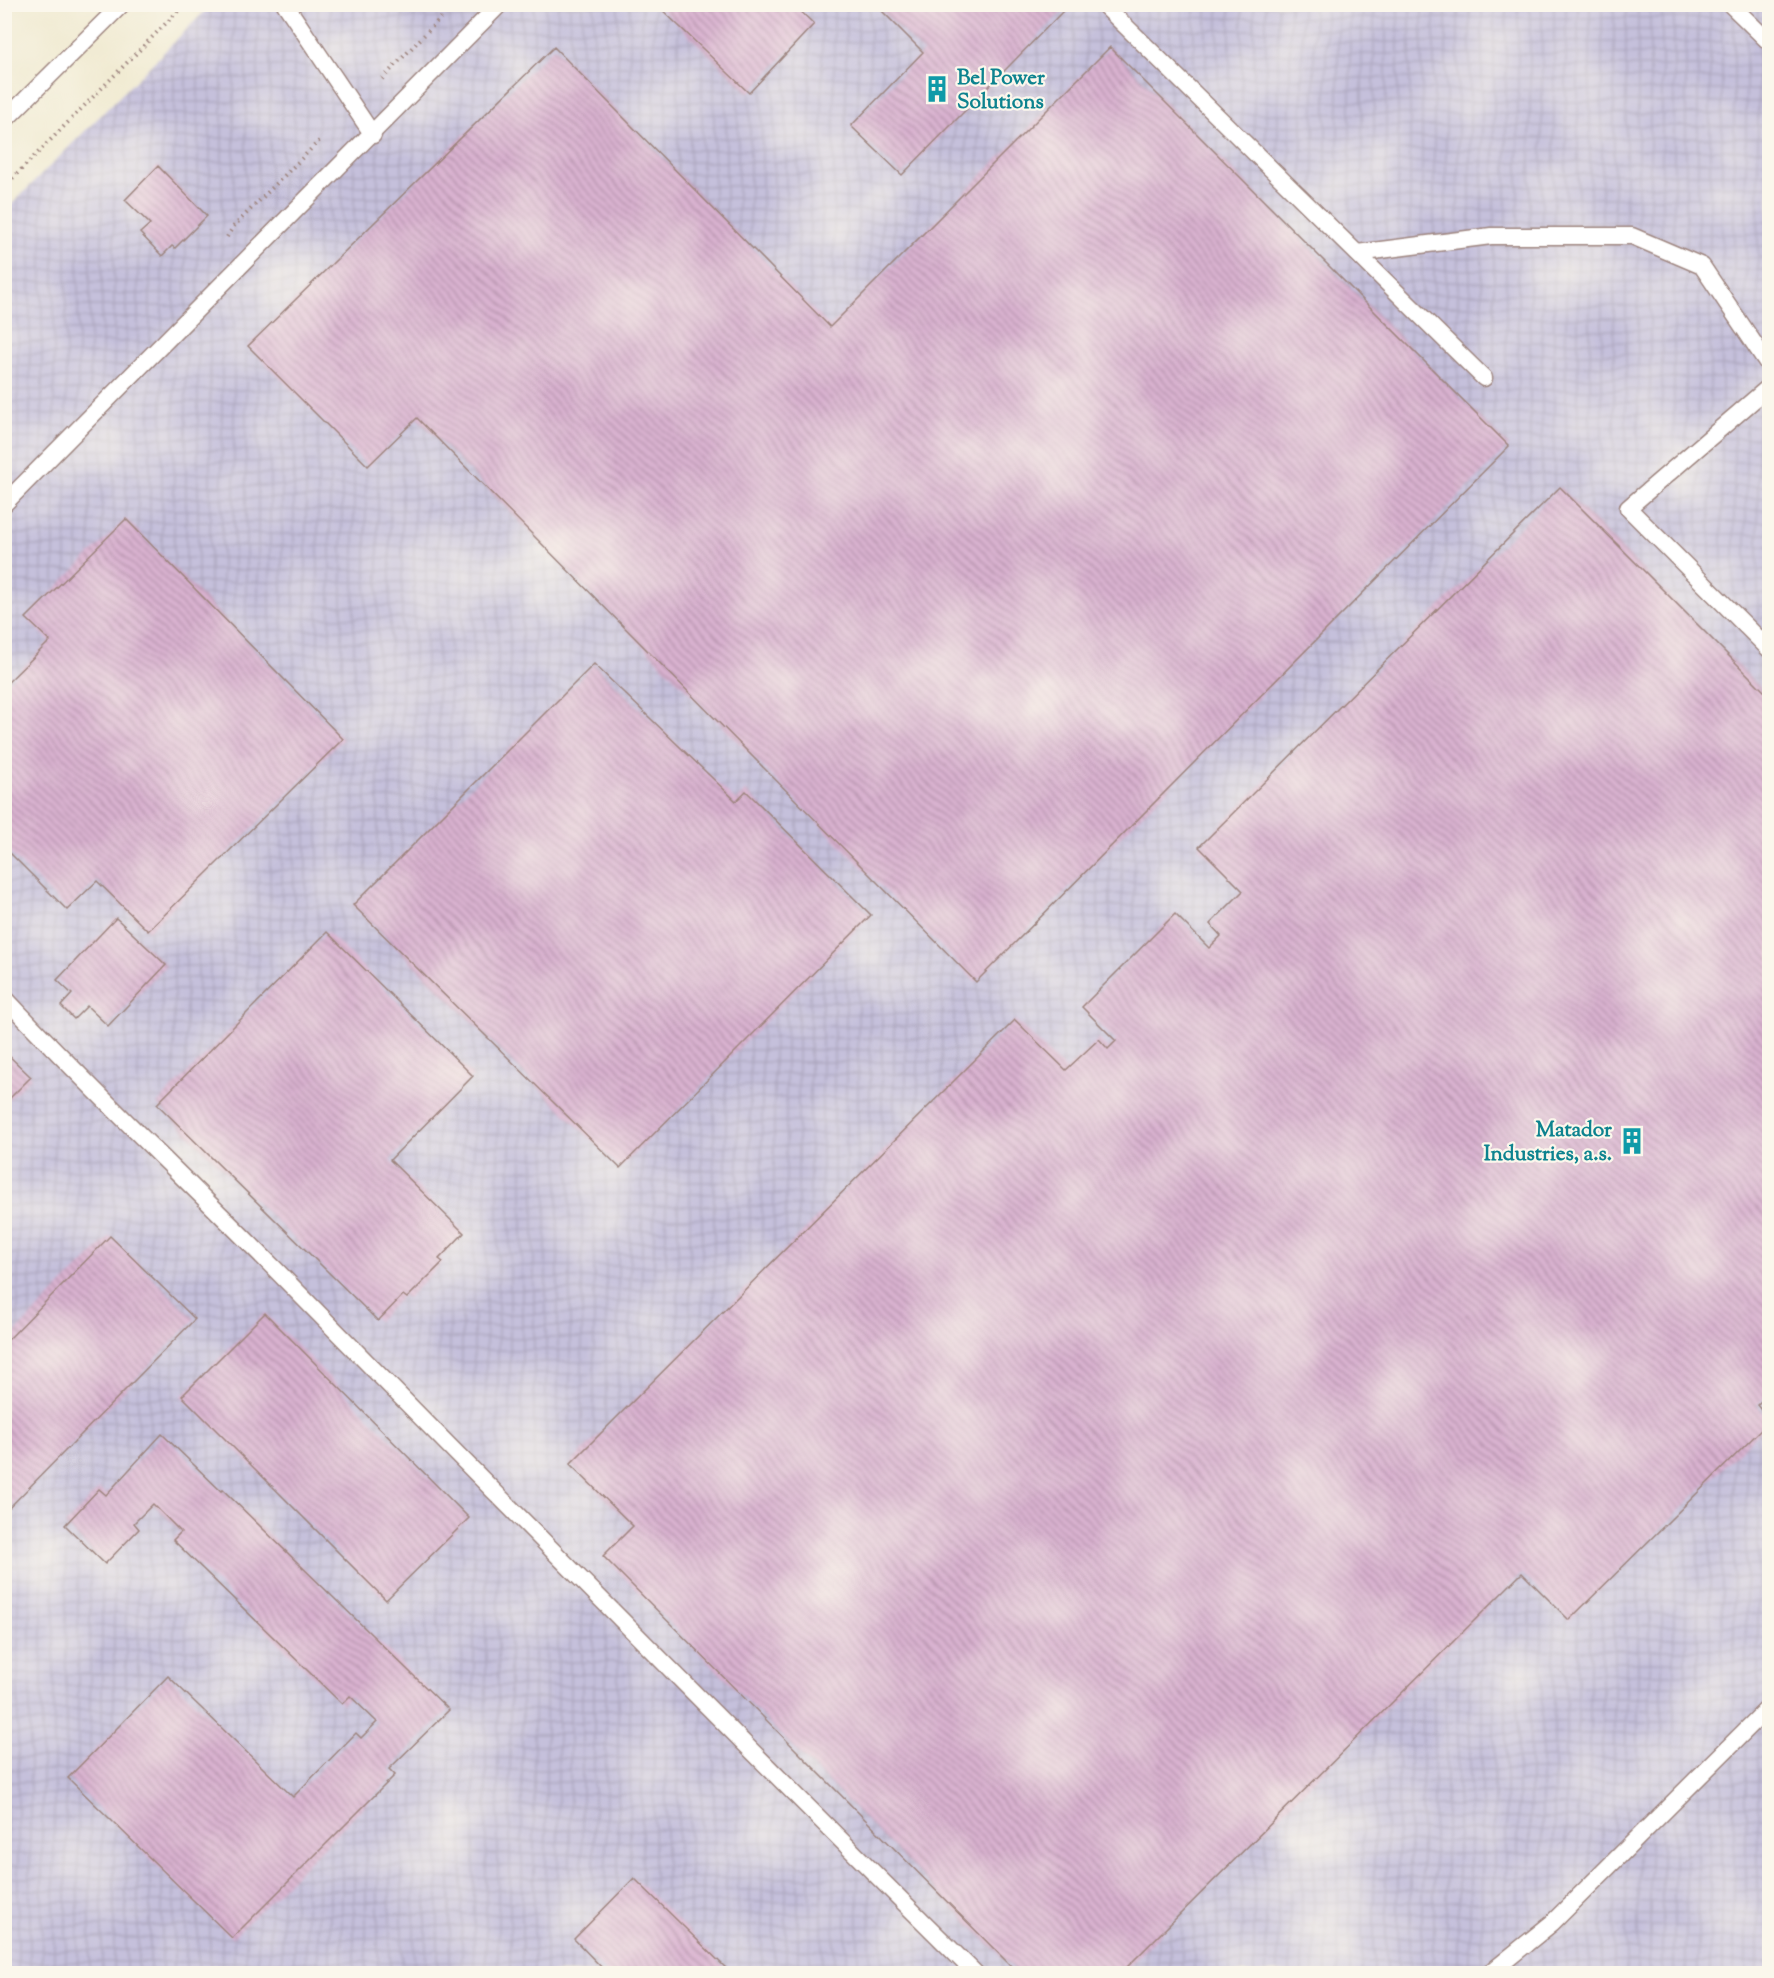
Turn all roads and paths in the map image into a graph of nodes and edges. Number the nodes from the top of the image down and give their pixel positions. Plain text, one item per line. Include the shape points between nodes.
1 (122, 4) edge
2 (185, 4) edge
3 (285, 4) edge
4 (454, 4) edge
5 (500, 4) edge
6 (1103, 4) edge
7 (1731, 4) edge
8 (1770, 43) edge
9 (382, 79) dead end
10 (4, 121) edge
11 (373, 135) junction
12 (4, 187) edge
13 (1357, 253) junction
14 (1770, 367) edge
15 (1484, 378) dead end
16 (1763, 390) edge
17 (1770, 407) edge
18 (4, 504) edge
19 (1770, 650) edge
20 (4, 997) edge
21 (1770, 1706) edge
22 (976, 1974) edge
23 (1489, 1974) edge

1 - 10 lane
2 - 12 path
3 - 11 lane
4 - 9 path
5 - 11 lane
6 - 13 lane
7 - 8 lane
11 - 18 lane
13 - 14 lane via 1491,236 1632,236 1702,266
13 - 15 lane
16 - 17 lane
16 - 19 lane via 1628,508
20 - 22 lane via 77,1075
21 - 23 lane via 1552,1923

